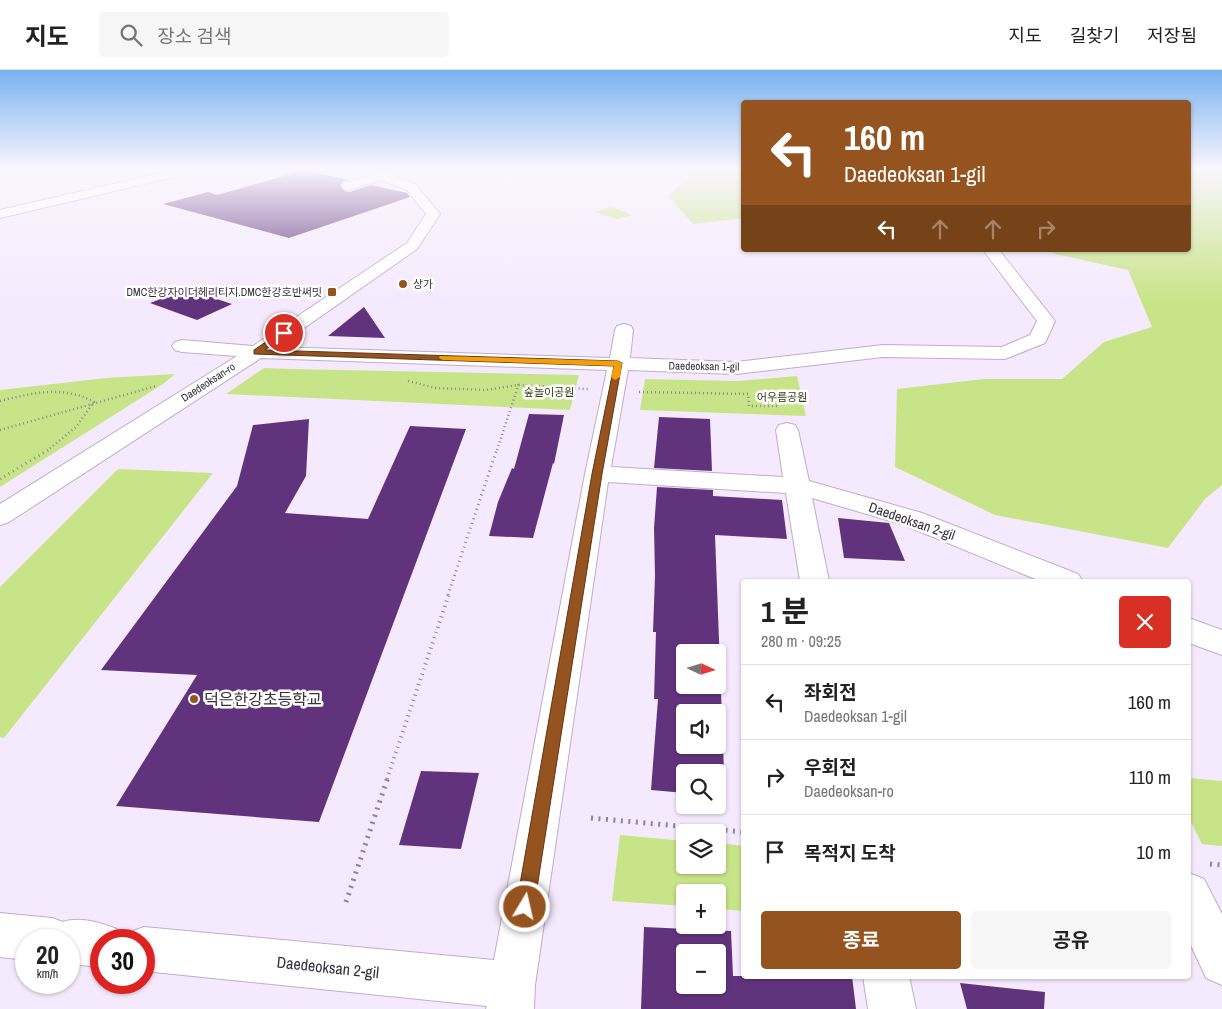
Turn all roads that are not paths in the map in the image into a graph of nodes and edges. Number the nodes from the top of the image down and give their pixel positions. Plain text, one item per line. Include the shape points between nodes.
1 (433, 214) edge
2 (993, 252) edge
3 (624, 330) dead end
4 (182, 346) dead end
5 (257, 352) junction
6 (618, 363) junction
7 (786, 430) road end
8 (597, 474) junction
9 (797, 486) junction
10 (0, 516) edge
11 (1029, 572) edge
12 (814, 579) edge
13 (1059, 579) edge
14 (1191, 631) edge
15 (1222, 643) edge
16 (1191, 898) edge
17 (0, 935) edge
18 (15, 936) edge
19 (155, 950) edge
20 (1222, 962) edge
21 (887, 979) edge
22 (511, 997) edge
23 (892, 1009) edge

1 - 5 street, Daedeoksan-ro via 412,246
2 - 6 street, Daedeoksan 1-gil via 1046,321 1038,338 1005,353 883,351 736,368
3 - 6 street, Daedeoksan 2-gil
4 - 5 street, Daedeoksan 1-gil
5 - 6 street, Daedeoksan 1-gil
5 - 10 street, Daedeoksan-ro
6 - 8 street, Daedeoksan 2-gil
7 - 9 street
8 - 9 street, Daedeoksan 2-gil
8 - 22 street, Daedeoksan 2-gil
9 - 11 street, Daedeoksan 2-gil via 914,519
9 - 12 street
11 - 13 street, Daedeoksan 2-gil
14 - 15 street
16 - 20 street
17 - 18 street
19 - 22 street, Daedeoksan 2-gil
21 - 23 street

